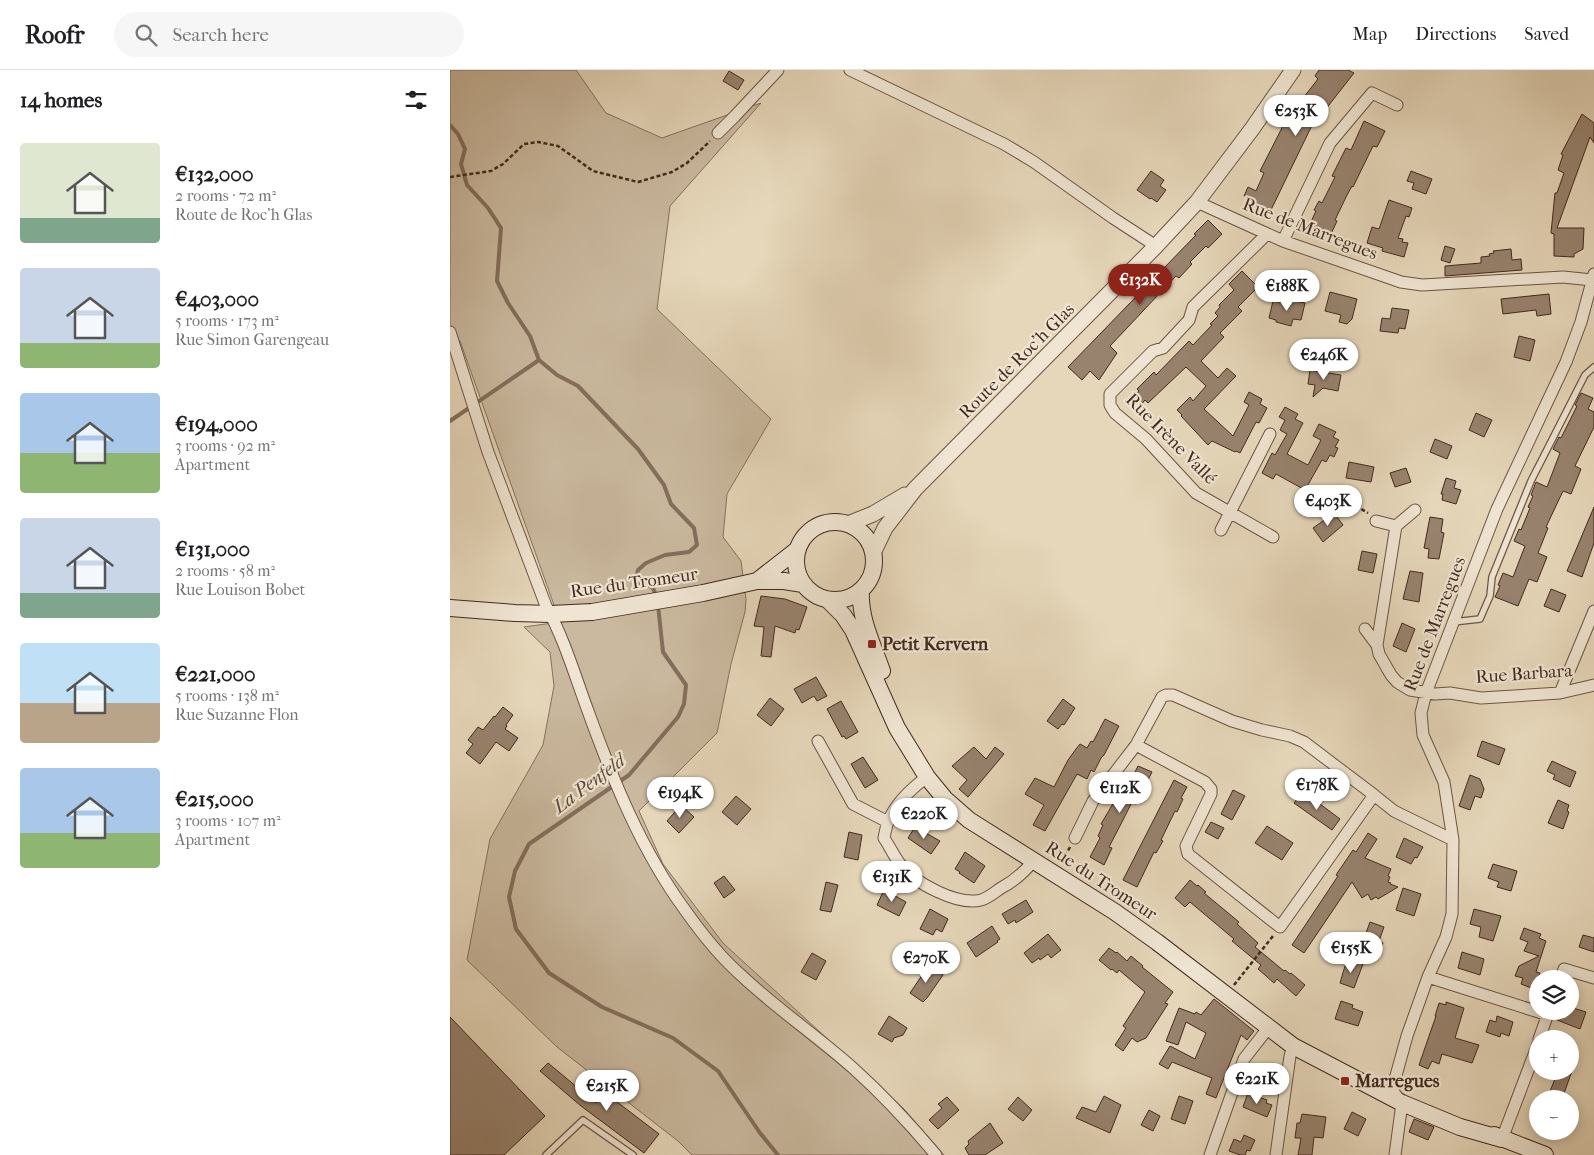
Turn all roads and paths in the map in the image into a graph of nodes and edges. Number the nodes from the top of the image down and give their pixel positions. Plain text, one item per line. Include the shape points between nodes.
1 (778, 70) edge
2 (850, 70) edge
3 (1292, 70) edge
4 (1397, 105) dead end
5 (718, 133) joint
6 (451, 177) edge
7 (1197, 202) junction
8 (1267, 234) junction
9 (1283, 241) junction
10 (1156, 246) junction
11 (1593, 279) edge
12 (450, 332) edge
13 (1594, 367) edge
14 (1270, 434) dead end
15 (915, 489) junction
16 (1328, 489) dead end
17 (1415, 510) dead end
18 (1229, 512) junction
19 (1376, 521) joint
20 (848, 524) junction
21 (1396, 526) junction
22 (1221, 530) dead end
23 (1273, 537) dead end
24 (798, 549) junction
25 (873, 553) junction
26 (757, 581) junction
27 (803, 584) junction
28 (861, 590) junction
29 (827, 599) junction
30 (450, 608) edge
31 (1594, 611) edge
32 (515, 613) junction
33 (550, 614) junction
34 (450, 617) edge
35 (1454, 622) junction
36 (1365, 628) dead end
37 (1376, 645) junction
38 (1594, 685) edge
39 (1426, 693) junction
40 (1560, 693) junction
41 (818, 741) dead end
42 (1136, 745) junction
43 (923, 770) junction
44 (1374, 795) junction
45 (888, 822) junction
46 (1075, 838) dead end
47 (1453, 840) junction
48 (1033, 861) junction
49 (1280, 927) junction
50 (1579, 974) edge
51 (1242, 975) dead end
52 (1428, 977) junction
53 (1594, 978) edge
54 (1529, 1007) edge
55 (1269, 1027) junction
56 (1293, 1046) junction
57 (1529, 1068) edge
58 (1392, 1090) junction
59 (1402, 1103) junction
60 (1502, 1139) junction
61 (546, 1155) edge
62 (633, 1155) edge
63 (936, 1155) edge
64 (1210, 1155) edge
65 (1276, 1155) edge
66 (1395, 1155) edge
67 (1546, 1155) edge

1 - 5 street
2 - 10 street via 1004,144
3 - 7 street, Route de Roc'h Glas via 1252,130
4 - 9 street via 1372,93 1330,143
5 - 6 path via 680,168 638,182 593,171 558,146 538,142 524,144 491,171
7 - 8 street, Rue de Marregues
7 - 10 street, Route de Roc'h Glas
8 - 9 street, Rue de Marregues
8 - 18 street, Rue Irène Vallé via 1193,307 1189,320 1163,348 1153,351 1110,394 1110,405 1115,413 1146,439 1196,493
9 - 11 street, Rue de Marregues via 1412,284
10 - 15 street, Route de Roc'h Glas
11 - 35 street, Rue de Marregues via 1566,362 1497,509
12 - 33 street via 488,452
13 - 35 lane via 1586,375 1531,481 1492,578 1490,596 1480,619
14 - 18 street, Rue Irène Vallé
15 - 20 street, Route de Roc'h Glas via 873,514
15 - 25 street, Route de Roc'h Glas via 884,528
16 - 19 path via 1371,514
17 - 21 street
18 - 22 street, Rue Irène Vallé
18 - 23 street, Rue Irène Vallé
19 - 21 street
20 - 24 main road via 828,522 818,526 806,535
20 - 25 main road via 864,535
21 - 37 street
24 - 26 main road, Rue du Tromeur
24 - 27 main road via 796,567
25 - 28 main road via 869,579
26 - 27 main road, Rue du Tromeur
26 - 33 main road, Rue du Tromeur via 592,612
27 - 29 main road
28 - 29 main road via 848,597
28 - 43 main road, Rue du Tromeur via 865,624
29 - 43 main road, Rue du Tromeur via 853,630 897,728
30 - 32 main road, Rue du Tromeur
31 - 40 street
32 - 33 main road, Rue du Tromeur
32 - 34 main road, Rue du Tromeur
33 - 63 street via 638,833 684,909 740,975 859,1073
35 - 39 street, Rue de Marregues
36 - 37 street, Rue Barbara
37 - 39 street, Rue Barbara via 1397,682 1410,690
38 - 40 street, Rue Barbara
39 - 40 street, Rue Barbara via 1481,698
39 - 47 street, Rue de Marregues via 1421,713 1423,735 1444,782
41 - 45 street via 853,804
42 - 44 street via 1162,697 1173,695 1232,721 1304,742
42 - 46 street via 1093,801
42 - 49 street via 1205,782 1211,794 1186,846 1188,854
43 - 45 street
43 - 48 main road, Rue du Tromeur via 945,799 969,820
44 - 47 street via 1394,811
44 - 49 street
45 - 48 street via 884,838 901,866 942,894 964,901 982,900 1015,880
47 - 52 street, Rue de Marregues via 1452,914 1446,937
48 - 55 main road, Rue du Tromeur via 1115,912
49 - 51 path
50 - 53 street
52 - 54 street
52 - 58 street, Rue de Marregues
55 - 56 main road, Rue du Tromeur
55 - 58 main road, Rue du Tromeur
55 - 64 street via 1244,1059
56 - 59 main road, Rue du Tromeur
56 - 65 street
57 - 60 street
58 - 59 street
58 - 60 main road, Rue du Tromeur
59 - 60 main road, Rue du Tromeur via 1460,1127
59 - 66 street
60 - 67 main road, Rue du Tromeur
61 - 62 lane via 583,1120

